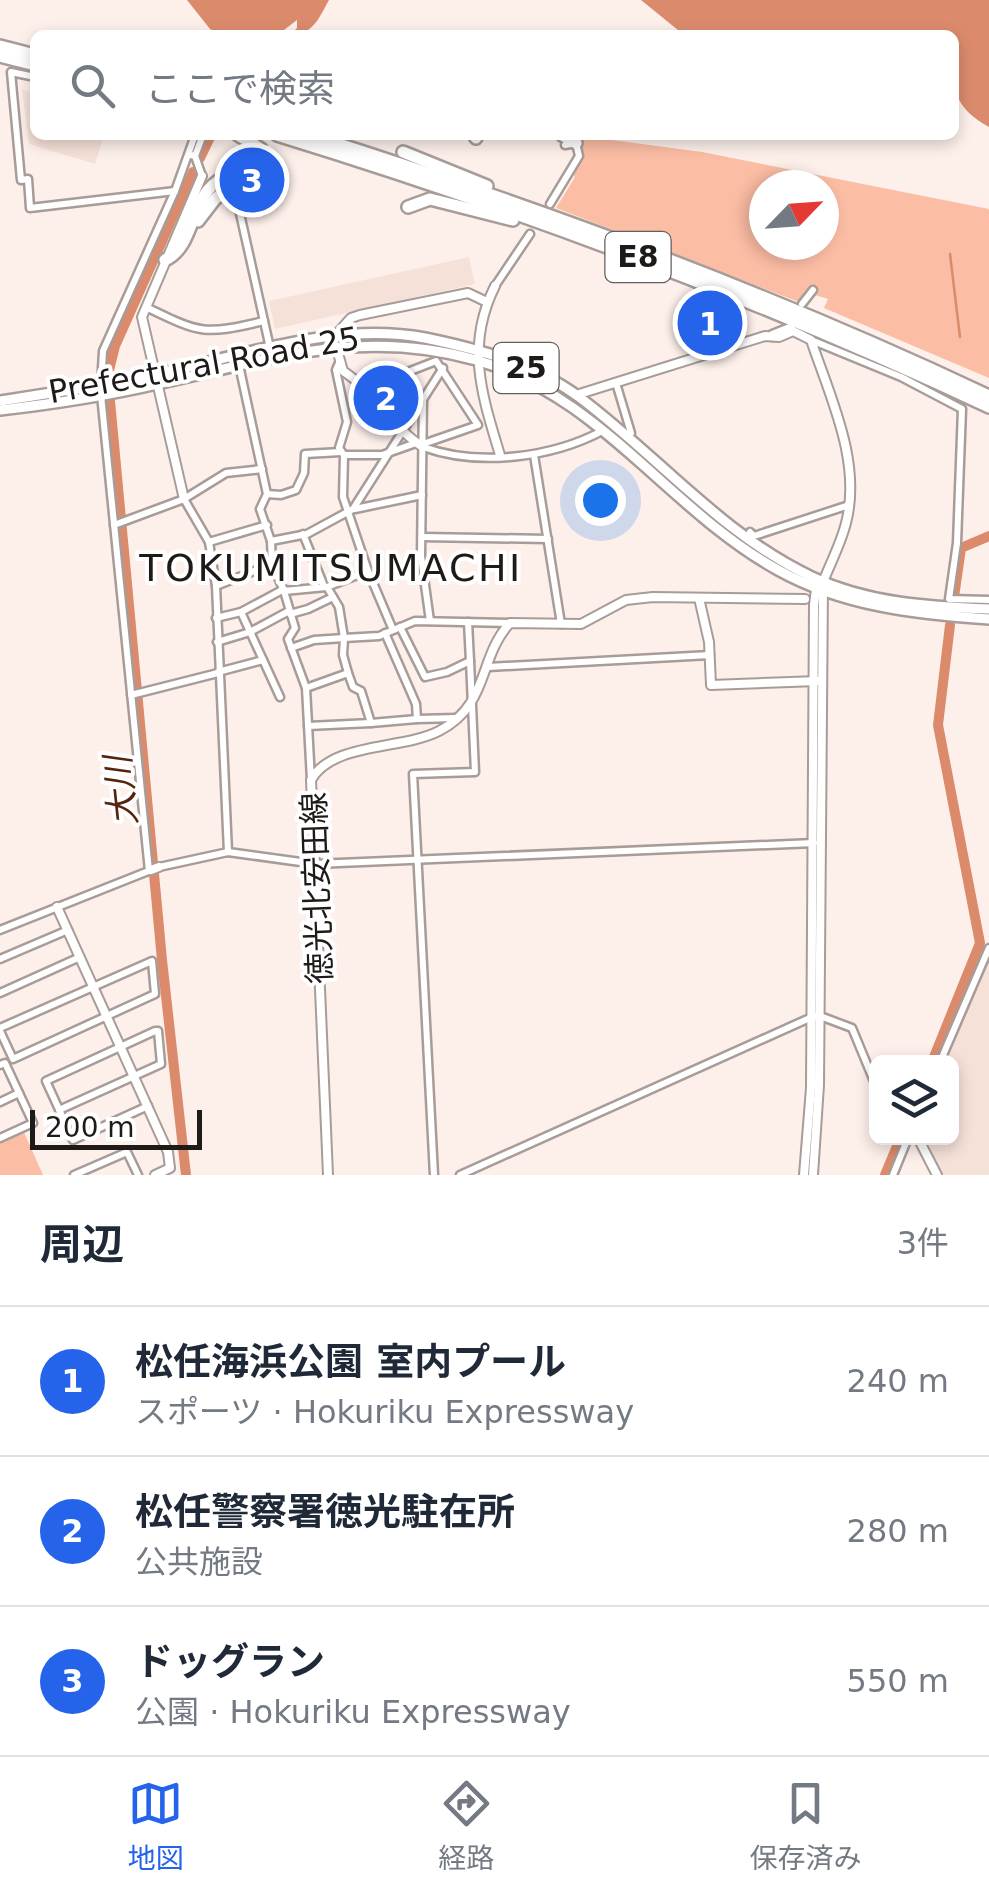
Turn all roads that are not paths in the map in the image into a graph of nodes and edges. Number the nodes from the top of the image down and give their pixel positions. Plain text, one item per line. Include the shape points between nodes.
1 (0, 46) edge
2 (30, 54) edge
3 (0, 56) edge
4 (30, 64) edge
5 (30, 75) edge
6 (194, 140) edge
7 (200, 140) edge
8 (247, 140) edge
9 (292, 140) edge
10 (324, 140) edge
11 (567, 140) edge
12 (403, 152) dead end
13 (193, 155) junction
14 (262, 170) dead end
15 (202, 176) joint
16 (176, 190) junction
17 (550, 204) dead end
18 (408, 208) dead end
19 (239, 209) dead end
20 (530, 234) dead end
21 (629, 249) junction
22 (165, 260) junction
23 (495, 286) joint
24 (813, 290) dead end
25 (487, 302) junction
26 (802, 304) dead end
27 (145, 306) junction
28 (264, 321) junction
29 (792, 326) dead end
30 (773, 337) junction
31 (812, 340) junction
32 (336, 341) junction
33 (270, 348) junction
34 (477, 355) junction
35 (339, 363) junction
36 (239, 365) junction
37 (443, 368) junction
38 (157, 379) junction
39 (387, 380) dead end
40 (616, 383) junction
41 (101, 390) junction
42 (576, 395) junction
43 (989, 396) edge
44 (423, 399) junction
45 (0, 401) edge
46 (989, 407) edge
47 (0, 410) edge
48 (490, 421) junction
49 (478, 425) junction
50 (604, 430) junction
51 (402, 432) junction
52 (632, 433) dead end
53 (421, 445) junction
54 (342, 453) junction
55 (388, 454) junction
56 (500, 455) junction
57 (534, 455) junction
58 (262, 469) junction
59 (267, 494) junction
60 (422, 496) junction
61 (184, 499) junction
62 (850, 505) junction
63 (352, 510) junction
64 (119, 524) junction
65 (267, 525) junction
66 (750, 532) dead end
67 (304, 534) junction
68 (422, 537) junction
69 (548, 539) junction
70 (271, 540) junction
71 (209, 542) junction
72 (272, 564) junction
73 (368, 571) junction
74 (216, 586) junction
75 (326, 586) junction
76 (821, 587) junction
77 (284, 590) junction
78 (333, 597) junction
79 (699, 598) junction
80 (805, 599) dead end
81 (989, 600) edge
82 (989, 610) edge
83 (241, 612) junction
84 (290, 612) junction
85 (216, 618) junction
86 (989, 619) edge
87 (430, 621) junction
88 (468, 622) junction
89 (510, 624) junction
90 (561, 624) junction
91 (393, 630) junction
92 (250, 632) junction
93 (344, 638) junction
94 (217, 642) junction
95 (291, 648) junction
96 (710, 655) junction
97 (263, 660) junction
98 (470, 661) junction
99 (488, 667) junction
100 (218, 672) junction
101 (348, 673) junction
102 (425, 677) junction
103 (818, 681) junction
104 (407, 682) junction
105 (306, 688) junction
106 (136, 694) junction
107 (280, 697) dead end
108 (473, 701) junction
109 (457, 718) junction
110 (416, 719) junction
111 (371, 723) junction
112 (308, 726) junction
113 (311, 780) junction
114 (817, 843) junction
115 (228, 852) junction
116 (416, 860) junction
117 (315, 864) junction
118 (153, 869) junction
119 (57, 907) junction
120 (0, 930) edge
121 (68, 930) junction
122 (989, 948) edge
123 (80, 957) junction
124 (0, 959) edge
125 (94, 987) junction
126 (0, 993) edge
127 (107, 1016) junction
128 (816, 1017) junction
129 (0, 1030) edge
130 (120, 1045) junction
131 (943, 1055) edge
132 (0, 1065) edge
133 (869, 1069) edge
134 (135, 1075) junction
135 (18, 1093) junction
136 (0, 1102) edge
137 (148, 1106) junction
138 (60, 1110) junction
139 (0, 1138) edge
140 (905, 1145) edge
141 (922, 1145) edge
142 (74, 1175) edge
143 (138, 1175) edge
144 (155, 1175) edge
145 (328, 1175) edge
146 (434, 1175) edge
147 (460, 1175) edge
148 (804, 1175) edge
149 (813, 1175) edge
150 (892, 1175) edge
151 (938, 1175) edge

1 - 2 highway
3 - 4 highway
5 - 16 street via 10,72 30,208
6 - 13 street
7 - 13 street
8 - 22 highway via 261,148 262,160 209,188 179,250
9 - 21 highway, E8
10 - 21 highway, E8
11 - 17 street via 579,156
12 - 21 highway
13 - 15 street
13 - 16 street
14 - 22 highway via 242,175 215,198 180,257
15 - 22 street
16 - 41 street via 103,350
18 - 21 highway via 430,199
19 - 28 street
20 - 23 street
21 - 43 highway, E8 via 807,314
21 - 46 highway, E8
22 - 27 street
23 - 25 street
24 - 26 street
25 - 32 street via 468,293 351,318
25 - 34 street
27 - 28 street via 206,332
27 - 38 street
28 - 33 street
29 - 30 street
30 - 31 street via 793,331
30 - 40 street
31 - 62 street via 847,452
31 - 81 street via 962,409 948,599
32 - 33 main road, Prefectural Road 25 / 25
32 - 34 main road, Prefectural Road 25 / 25 via 368,334 420,337
32 - 35 street
32 - 36 main road, Prefectural Road 25 / 25
33 - 38 main road, Prefectural Road 25 / 25
34 - 42 main road, Prefectural Road 25 / 25 via 520,365
34 - 48 street
34 - 50 main road, Prefectural Road 25 / 25 via 552,392
35 - 51 street
35 - 54 street via 347,422
36 - 38 main road, Prefectural Road 25 / 25
36 - 58 street
37 - 39 street via 434,360
37 - 44 street
37 - 49 street
38 - 41 main road, Prefectural Road 25 / 25
38 - 61 street
40 - 42 street
40 - 52 street
41 - 45 main road, Prefectural Road 25 / 25
41 - 47 main road, Prefectural Road 25 / 25
41 - 64 street
42 - 76 main road, Prefectural Road 25 / 25 via 738,532
44 - 51 street
44 - 53 street
48 - 49 street
48 - 56 street
49 - 53 street
50 - 57 street
50 - 76 main road, Prefectural Road 25 / 25 via 719,530 775,569
51 - 53 street
51 - 55 street
53 - 55 street
53 - 56 street via 439,453
53 - 60 street
54 - 55 street
54 - 59 street via 306,454 296,490
54 - 63 street via 343,496
55 - 63 street
56 - 57 street
57 - 69 street
58 - 59 street
58 - 61 street via 226,472
59 - 65 street via 260,509
60 - 63 street
60 - 68 street
61 - 64 street
61 - 71 street
62 - 66 street
62 - 76 street
63 - 67 street
63 - 73 street
64 - 106 street
65 - 70 street
65 - 71 street
67 - 70 street
67 - 75 street
68 - 69 street
68 - 87 street
69 - 90 street
70 - 72 street
71 - 74 street
72 - 74 street
72 - 77 street
73 - 75 street
73 - 91 street
74 - 85 street
75 - 77 street
75 - 78 street
76 - 82 main road, Prefectural Road 25 / 25 via 898,603
76 - 86 main road, Prefectural Road 25 / 25 via 898,611
76 - 103 street
77 - 83 street
77 - 84 street
78 - 84 street
78 - 93 street
79 - 80 street
79 - 90 street via 626,600 590,621
79 - 96 street
83 - 85 street
83 - 92 street
84 - 92 street
84 - 95 street
85 - 94 street
87 - 88 street
87 - 91 street
88 - 89 street
88 - 98 street
89 - 90 street
89 - 99 street, 徳光北安田線
91 - 93 street
91 - 102 street
91 - 104 street via 390,650
92 - 94 street
92 - 97 street
93 - 95 street
93 - 101 street
94 - 100 street
95 - 105 street
96 - 99 street
96 - 103 street via 710,685
97 - 100 street
97 - 107 street
98 - 102 street
98 - 108 street
99 - 108 street, 徳光北安田線
100 - 106 street
100 - 115 street
101 - 105 street
101 - 111 street
102 - 104 street
103 - 114 street
104 - 110 street
105 - 112 street
106 - 118 street
108 - 109 street, 徳光北安田線
108 - 116 street via 476,772 413,774
109 - 110 street
109 - 113 street, 徳光北安田線 via 431,734 334,758
110 - 111 street
111 - 112 street
112 - 113 street
113 - 117 street, 徳光北安田線
114 - 116 street
114 - 128 street
115 - 117 street
115 - 118 street
116 - 117 street
116 - 146 street
117 - 145 street, 徳光北安田線
118 - 119 street
119 - 120 street
119 - 121 street
121 - 123 street
121 - 124 street
122 - 131 street
123 - 125 street
123 - 126 street
125 - 127 street
125 - 127 street via 152,961 155,994
125 - 129 street
127 - 129 street via 13,1059
127 - 130 street
128 - 133 street via 852,1028
128 - 147 street
128 - 148 street
128 - 149 street
130 - 134 street
130 - 134 street via 158,1032 161,1064
130 - 138 street via 46,1081
132 - 135 street via 5,1063
134 - 137 street
134 - 138 street
135 - 136 street
135 - 139 street via 33,1124
137 - 138 street via 73,1140
137 - 144 street via 170,1168
140 - 150 street
141 - 151 street
142 - 143 street via 127,1152

